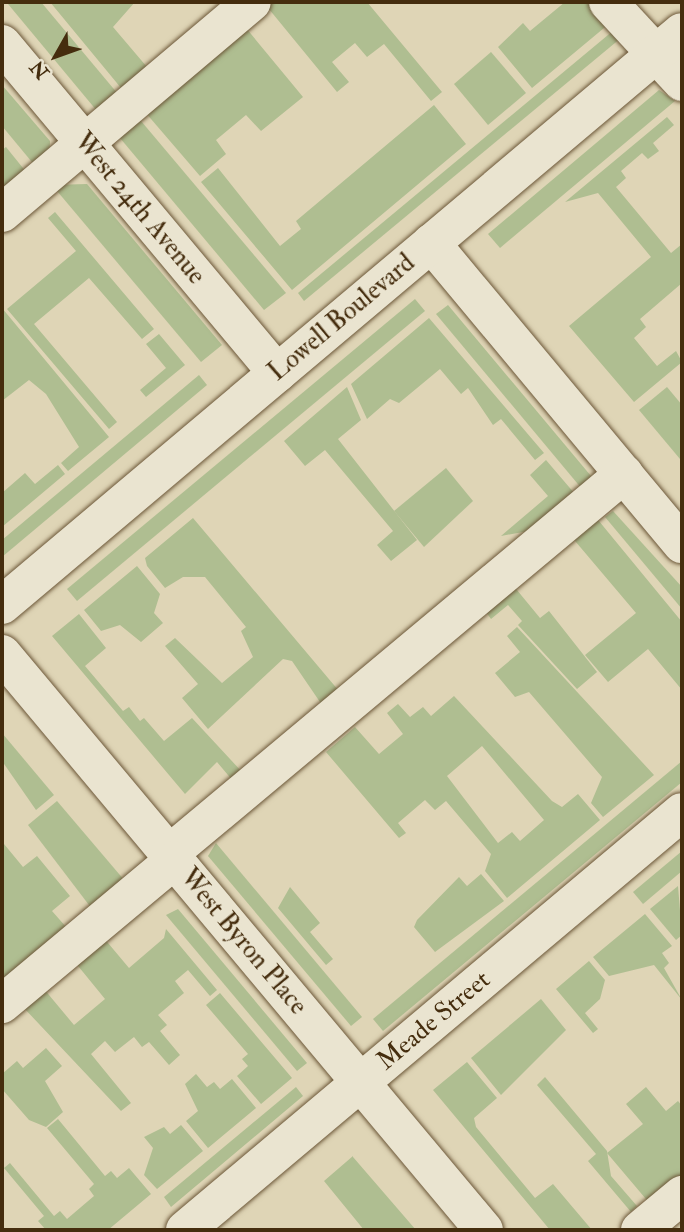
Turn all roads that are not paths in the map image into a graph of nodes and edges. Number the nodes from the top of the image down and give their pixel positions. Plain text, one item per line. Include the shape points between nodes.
1 (252, 2) edge
2 (608, 2) edge
3 (669, 43) edge
4 (2, 44) edge
5 (682, 82) edge
6 (85, 143) junction
7 (2, 212) edge
8 (431, 243) junction
9 (277, 373) junction
10 (624, 474) junction
11 (682, 544) edge
12 (2, 605) edge
13 (2, 654) edge
14 (682, 812) edge
15 (172, 857) junction
16 (2, 1004) edge
17 (360, 1083) junction
18 (682, 1195) edge
19 (185, 1230) edge
20 (484, 1230) edge
21 (640, 1230) edge

1 - 6 street
2 - 3 street
3 - 5 street
3 - 8 street, Lowell Boulevard
4 - 6 street, West 24th Avenue
6 - 7 street
6 - 9 street, West 24th Avenue
8 - 9 street, Lowell Boulevard
8 - 10 street
9 - 12 street, Lowell Boulevard
10 - 11 street
10 - 15 street
13 - 15 street, West Byron Place
14 - 17 street, Meade Street
15 - 16 street
15 - 17 street, West Byron Place
17 - 19 street, Meade Street
17 - 20 street, West Byron Place
18 - 21 street

